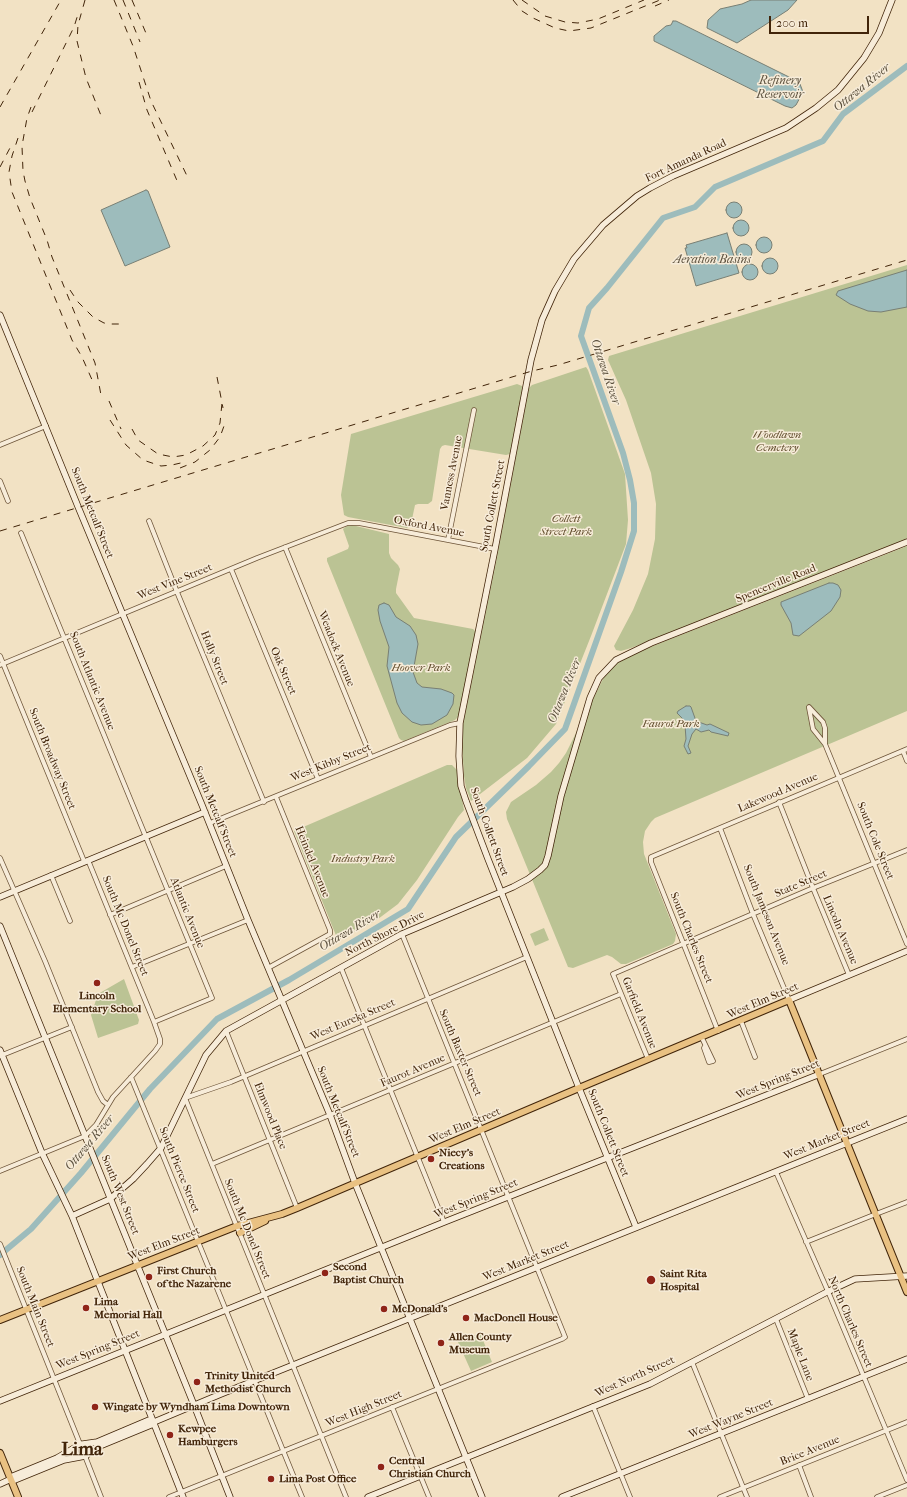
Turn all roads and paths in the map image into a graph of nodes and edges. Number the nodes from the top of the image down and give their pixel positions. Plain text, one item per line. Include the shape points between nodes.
1 (892, 0) edge
2 (0, 315) edge
3 (3, 330) edge
4 (529, 376) joint
5 (474, 410) dead end
6 (46, 426) junction
7 (0, 445) edge
8 (0, 481) edge
9 (8, 501) dead end
10 (149, 521) dead end
11 (359, 523) joint
12 (21, 533) dead end
13 (448, 540) junction
14 (907, 542) edge
15 (285, 547) junction
16 (496, 549) junction
17 (231, 569) junction
18 (176, 592) junction
19 (123, 614) junction
20 (64, 638) junction
21 (651, 643) joint
22 (0, 656) edge
23 (2, 664) edge
24 (460, 723) junction
25 (825, 744) junction
26 (905, 750) edge
27 (371, 757) junction
28 (907, 760) edge
29 (839, 777) junction
30 (318, 779) junction
31 (276, 797) junction
32 (264, 802) junction
33 (779, 802) junction
34 (205, 812) junction
35 (210, 823) junction
36 (720, 828) junction
37 (146, 836) junction
38 (907, 850) edge
39 (656, 855) joint
40 (0, 858) edge
41 (86, 860) junction
42 (874, 863) junction
43 (226, 866) junction
44 (51, 875) junction
45 (813, 888) junction
46 (168, 890) junction
47 (14, 891) junction
48 (501, 891) junction
49 (0, 897) edge
50 (754, 914) junction
51 (110, 915) junction
52 (248, 920) junction
53 (70, 921) dead end
54 (0, 926) edge
55 (402, 934) junction
56 (190, 944) junction
57 (683, 944) junction
58 (907, 944) edge
59 (907, 951) edge
60 (527, 957) junction
61 (132, 967) junction
62 (268, 968) junction
63 (341, 968) junction
64 (614, 974) joint
65 (849, 975) junction
66 (620, 994) junction
67 (427, 998) junction
68 (789, 1000) junction
69 (282, 1001) junction
70 (741, 1021) junction
71 (154, 1022) junction
72 (553, 1022) junction
73 (365, 1025) junction
74 (72, 1027) junction
75 (226, 1031) junction
76 (718, 1031) junction
77 (45, 1038) junction
78 (702, 1038) junction
79 (907, 1039) edge
80 (705, 1046) dead end
81 (302, 1051) junction
82 (1, 1054) edge
83 (755, 1057) dead end
84 (648, 1059) junction
85 (454, 1063) junction
86 (820, 1074) junction
87 (131, 1076) junction
88 (244, 1076) junction
89 (579, 1088) junction
90 (390, 1090) junction
91 (185, 1098) junction
92 (108, 1105) junction
93 (330, 1115) junction
94 (907, 1119) edge
95 (482, 1130) junction
96 (85, 1136) junction
97 (270, 1140) junction
98 (848, 1143) junction
99 (161, 1148) junction
100 (42, 1153) junction
101 (418, 1156) junction
102 (608, 1158) junction
103 (212, 1164) junction
104 (0, 1171) edge
105 (776, 1172) junction
106 (355, 1183) junction
107 (509, 1197) junction
108 (110, 1199) junction
109 (907, 1202) edge
110 (297, 1208) junction
111 (876, 1214) junction
112 (72, 1216) junction
113 (271, 1217) junction
114 (444, 1222) junction
115 (237, 1226) junction
116 (636, 1228) junction
117 (240, 1233) junction
118 (198, 1242) junction
119 (806, 1242) junction
120 (0, 1244) edge
121 (381, 1248) junction
122 (137, 1265) junction
123 (537, 1268) junction
124 (904, 1276) edge
125 (98, 1281) junction
126 (827, 1292) junction
127 (907, 1292) edge
128 (263, 1295) junction
129 (26, 1310) junction
130 (226, 1310) junction
131 (410, 1318) junction
132 (776, 1318) junction
133 (0, 1320) edge
134 (165, 1334) junction
135 (565, 1336) joint
136 (125, 1350) junction
137 (907, 1359) edge
138 (692, 1362) junction
139 (292, 1366) junction
140 (863, 1376) junction
141 (54, 1379) junction
142 (254, 1381) junction
143 (439, 1388) junction
144 (808, 1399) junction
145 (0, 1401) edge
146 (194, 1405) junction
147 (593, 1406) junction
148 (392, 1407) junction
149 (154, 1422) junction
150 (907, 1422) edge
151 (886, 1430) junction
152 (721, 1433) junction
153 (321, 1436) junction
154 (80, 1445) junction
155 (283, 1451) junction
156 (0, 1452) edge
157 (84, 1456) junction
158 (466, 1457) junction
159 (798, 1465) junction
160 (620, 1474) junction
161 (222, 1476) junction
162 (421, 1476) junction
163 (907, 1480) edge
164 (12, 1482) junction
165 (0, 1484) edge
166 (907, 1485) edge
167 (743, 1487) junction
168 (182, 1494) edge
169 (18, 1497) edge
170 (101, 1497) edge
171 (169, 1497) edge
172 (230, 1497) edge
173 (302, 1497) edge
174 (346, 1497) edge
175 (368, 1497) edge
176 (429, 1497) edge
177 (482, 1497) edge
178 (562, 1497) edge
179 (630, 1497) edge
180 (720, 1497) edge
181 (747, 1497) edge
182 (811, 1497) edge
183 (877, 1497) edge

1 - 4 street, Fort Amanda Road via 879,33 864,58 838,90 816,108 786,128 650,188 603,225 574,259 555,291 538,333
2 - 3 street, South Metcalf Street
3 - 6 street, South Metcalf Street
4 - 16 street, South Collett Street
5 - 13 street, Vanness Avenue
6 - 7 street
6 - 19 street, South Metcalf Street
8 - 9 street
10 - 18 street, Holly Street
11 - 13 street, Oxford Avenue
11 - 15 street, West Vine Street via 348,523
12 - 20 street, South Atlantic Avenue
13 - 16 street, Oxford Avenue
14 - 21 street, Spencerville Road
15 - 17 street, West Vine Street
15 - 27 street, Weadock Avenue
16 - 24 street, South Collett Street
17 - 18 street, West Vine Street
17 - 30 street, Oak Street
18 - 19 street, West Vine Street
18 - 32 street, Holly Street
19 - 20 street, West Vine Street
19 - 34 street, South Metcalf Street
20 - 23 street, West Vine Street
20 - 37 street, South Atlantic Avenue
21 - 48 street, North Shore Drive via 616,660 596,683 564,785 547,861 532,876
22 - 23 street, South Broadway Street
23 - 41 street, South Broadway Street
24 - 27 street, West Kibby Street
24 - 48 street, South Collett Street via 461,786
25 - 25 street, South Cole Street via 824,722 809,707 813,729
25 - 29 street, South Cole Street
26 - 28 street
26 - 29 street, Lakewood Avenue
27 - 30 street, West Kibby Street
29 - 33 street, Lakewood Avenue
29 - 42 street, South Cole Street
30 - 31 street, West Kibby Street
31 - 32 street, West Kibby Street
31 - 62 street, Heindel Avenue via 330,934
32 - 35 street, West Kibby Street
33 - 36 street, Lakewood Avenue
33 - 45 street, Lincoln Avenue
34 - 35 street, South Metcalf Street
34 - 37 street
35 - 43 street, South Metcalf Street
36 - 39 street, Lakewood Avenue
36 - 50 street, South Jameson Avenue
37 - 41 street
37 - 46 street, Atlantic Avenue
38 - 42 street, State Street
39 - 57 street, South Charles Street via 651,857 650,861
40 - 47 street
41 - 44 street
41 - 51 street, South Mc Donel Street
42 - 45 street, State Street
42 - 58 street, South Cole Street
43 - 46 street
43 - 52 street, South Metcalf Street
44 - 47 street
44 - 53 street
45 - 50 street, State Street
45 - 65 street, Lincoln Avenue
46 - 51 street
46 - 56 street, Atlantic Avenue
47 - 49 street
47 - 74 street
48 - 55 street, North Shore Drive
48 - 60 street, South Collett Street
50 - 57 street, State Street
50 - 68 street, South Jameson Avenue
51 - 61 street, South Mc Donel Street
52 - 56 street
52 - 62 street, South Metcalf Street
54 - 77 street, South West Street
55 - 63 street, North Shore Drive
55 - 67 street, South Baxter Street
56 - 61 street
56 - 71 street, Atlantic Avenue via 212,998
57 - 64 street, State Street
57 - 76 street, South Charles Street
59 - 65 street, West Elm Street
60 - 67 street, West Eureka Street
60 - 72 street, South Collett Street
61 - 71 street, South Mc Donel Street
62 - 69 street, South Metcalf Street
63 - 69 street, North Shore Drive
63 - 73 street
64 - 66 street, Garfield Avenue
65 - 68 street, West Elm Street
66 - 72 street, Faurot Avenue
66 - 84 street, Garfield Avenue
67 - 73 street, West Eureka Street
67 - 85 street, South Baxter Street
68 - 70 main road, West Elm Street
68 - 86 main road, South Jameson Avenue
69 - 75 street, North Shore Drive
69 - 81 street, South Metcalf Street
70 - 76 main road, West Elm Street
70 - 83 street
71 - 87 street, South Mc Donel Street via 160,1044
72 - 85 street, Faurot Avenue
72 - 89 street, South Collett Street
73 - 81 street, West Eureka Street
73 - 90 street
74 - 77 street
74 - 92 street via 98,1092
75 - 88 street, Elmwood Place
75 - 91 street, North Shore Drive via 206,1055
76 - 78 main road, West Elm Street
77 - 82 street
77 - 96 street, South West Street
78 - 80 street
78 - 84 main road, West Elm Street
79 - 86 street, West Spring Street
81 - 88 street, West Eureka Street
81 - 93 street, South Metcalf Street
82 - 100 street
84 - 89 main road, West Elm Street
85 - 90 street, Faurot Avenue
85 - 95 street, South Baxter Street
86 - 98 main road, South Jameson Avenue
86 - 102 street, West Spring Street
87 - 92 street
87 - 99 street, South Pierce Street
88 - 91 street, West Eureka Street
88 - 97 street, Elmwood Place
89 - 95 main road, West Elm Street
89 - 102 street, South Collett Street
90 - 93 street, Faurot Avenue
90 - 101 street
91 - 99 street, North Shore Drive
91 - 103 street, South Mc Donel Street
92 - 96 street via 96,1125
93 - 97 street, Faurot Avenue
93 - 106 street, South Metcalf Street
94 - 98 street, West Market Street
95 - 101 main road, West Elm Street
95 - 107 street, South Baxter Street
96 - 100 street
96 - 108 street, South West Street
97 - 103 street, Faurot Avenue
97 - 110 street, Elmwood Place
98 - 105 street, West Market Street
98 - 111 main road, South Jameson Avenue
99 - 108 street, North Shore Drive via 139,1173
99 - 118 street, South Pierce Street
100 - 104 street
100 - 112 street
101 - 106 main road, West Elm Street
101 - 114 street
102 - 107 street, West Spring Street
102 - 116 street, South Collett Street
103 - 115 street, South Mc Donel Street
105 - 116 street, West Market Street
105 - 119 street, North Charles Street
106 - 110 main road, West Elm Street
106 - 121 street, South Metcalf Street
107 - 114 street, West Spring Street
107 - 123 street, South Baxter Street
108 - 112 street, North Shore Drive
108 - 122 street, South West Street
109 - 111 street
110 - 113 main road, West Elm Street
111 - 119 street
111 - 124 main road, South Jameson Avenue
112 - 125 street
113 - 115 main road, West Elm Street
113 - 117 main road
114 - 121 street, West Spring Street
115 - 117 street, South Mc Donel Street
115 - 118 main road, West Elm Street
116 - 123 street, West Market Street
117 - 128 street, South Mc Donel Street
118 - 122 main road, West Elm Street
118 - 130 street, South Pierce Street
119 - 126 street, North Charles Street
120 - 129 street, South Main Street
121 - 128 street, West Spring Street
121 - 131 street, South Metcalf Street
122 - 125 main road, West Elm Street
122 - 134 street, South West Street
123 - 131 street, West Market Street
123 - 135 street, South Baxter Street
124 - 126 street, West North Street via 855,1279
124 - 127 main road, South Jameson Avenue
125 - 129 main road, West Elm Street
125 - 136 street
126 - 132 street, West North Street
126 - 140 street, North Charles Street
128 - 130 street, West Spring Street
128 - 139 street, South Mc Donel Street
129 - 133 main road, West Elm Street
129 - 141 street, South Main Street
130 - 134 street, West Spring Street
130 - 142 street, South Pierce Street
131 - 139 street, West Market Street
131 - 143 street, South Metcalf Street
132 - 138 street, West North Street
132 - 144 street, Maple Lane
134 - 136 street, West Spring Street
134 - 146 street, South West Street
135 - 143 street, West High Street via 562,1340
136 - 141 street, West Spring Street
136 - 149 street
137 - 140 street, West Wayne Street
138 - 147 street, West North Street via 650,1384
138 - 152 street
139 - 142 street, West Market Street
139 - 153 street, South Mc Donel Street
140 - 144 street, West Wayne Street
140 - 151 street, North Charles Street
141 - 145 street, West Spring Street
141 - 154 street, South Main Street
142 - 146 street, West Market Street
142 - 155 street, South Pierce Street
143 - 148 street, West High Street
143 - 158 street, South Metcalf Street
144 - 152 street, West Wayne Street
146 - 149 street, West Market Street
146 - 161 street, South West Street
147 - 158 street, West North Street
147 - 160 street
148 - 153 street, West High Street
148 - 162 street
149 - 154 street, West Market Street via 149,1420 97,1442
149 - 157 street, West Market Street via 95,1448
149 - 168 street
150 - 151 street, Brice Avenue
151 - 159 street, Brice Avenue
151 - 163 street, North Charles Street
152 - 160 street, West Wayne Street
152 - 167 street
153 - 155 street, West High Street
153 - 174 street, South Mc Donel Street
154 - 157 street via 76,1452
154 - 157 street via 88,1448
154 - 164 street, West Market Street via 57,1458 13,1476
155 - 161 street, West High Street
155 - 173 street, South Pierce Street
156 - 164 main road
157 - 164 street, West Market Street via 64,1460
157 - 170 street
158 - 162 street, West North Street
158 - 177 street, South Metcalf Street
159 - 167 street, Brice Avenue
159 - 182 street
160 - 178 street, West Wayne Street
160 - 179 street
161 - 168 street, West High Street
161 - 172 street, South West Street
162 - 175 street, West North Street
162 - 176 street
164 - 165 street
164 - 169 main road
166 - 183 street
167 - 180 street, Brice Avenue
167 - 181 street
168 - 171 street, West High Street

